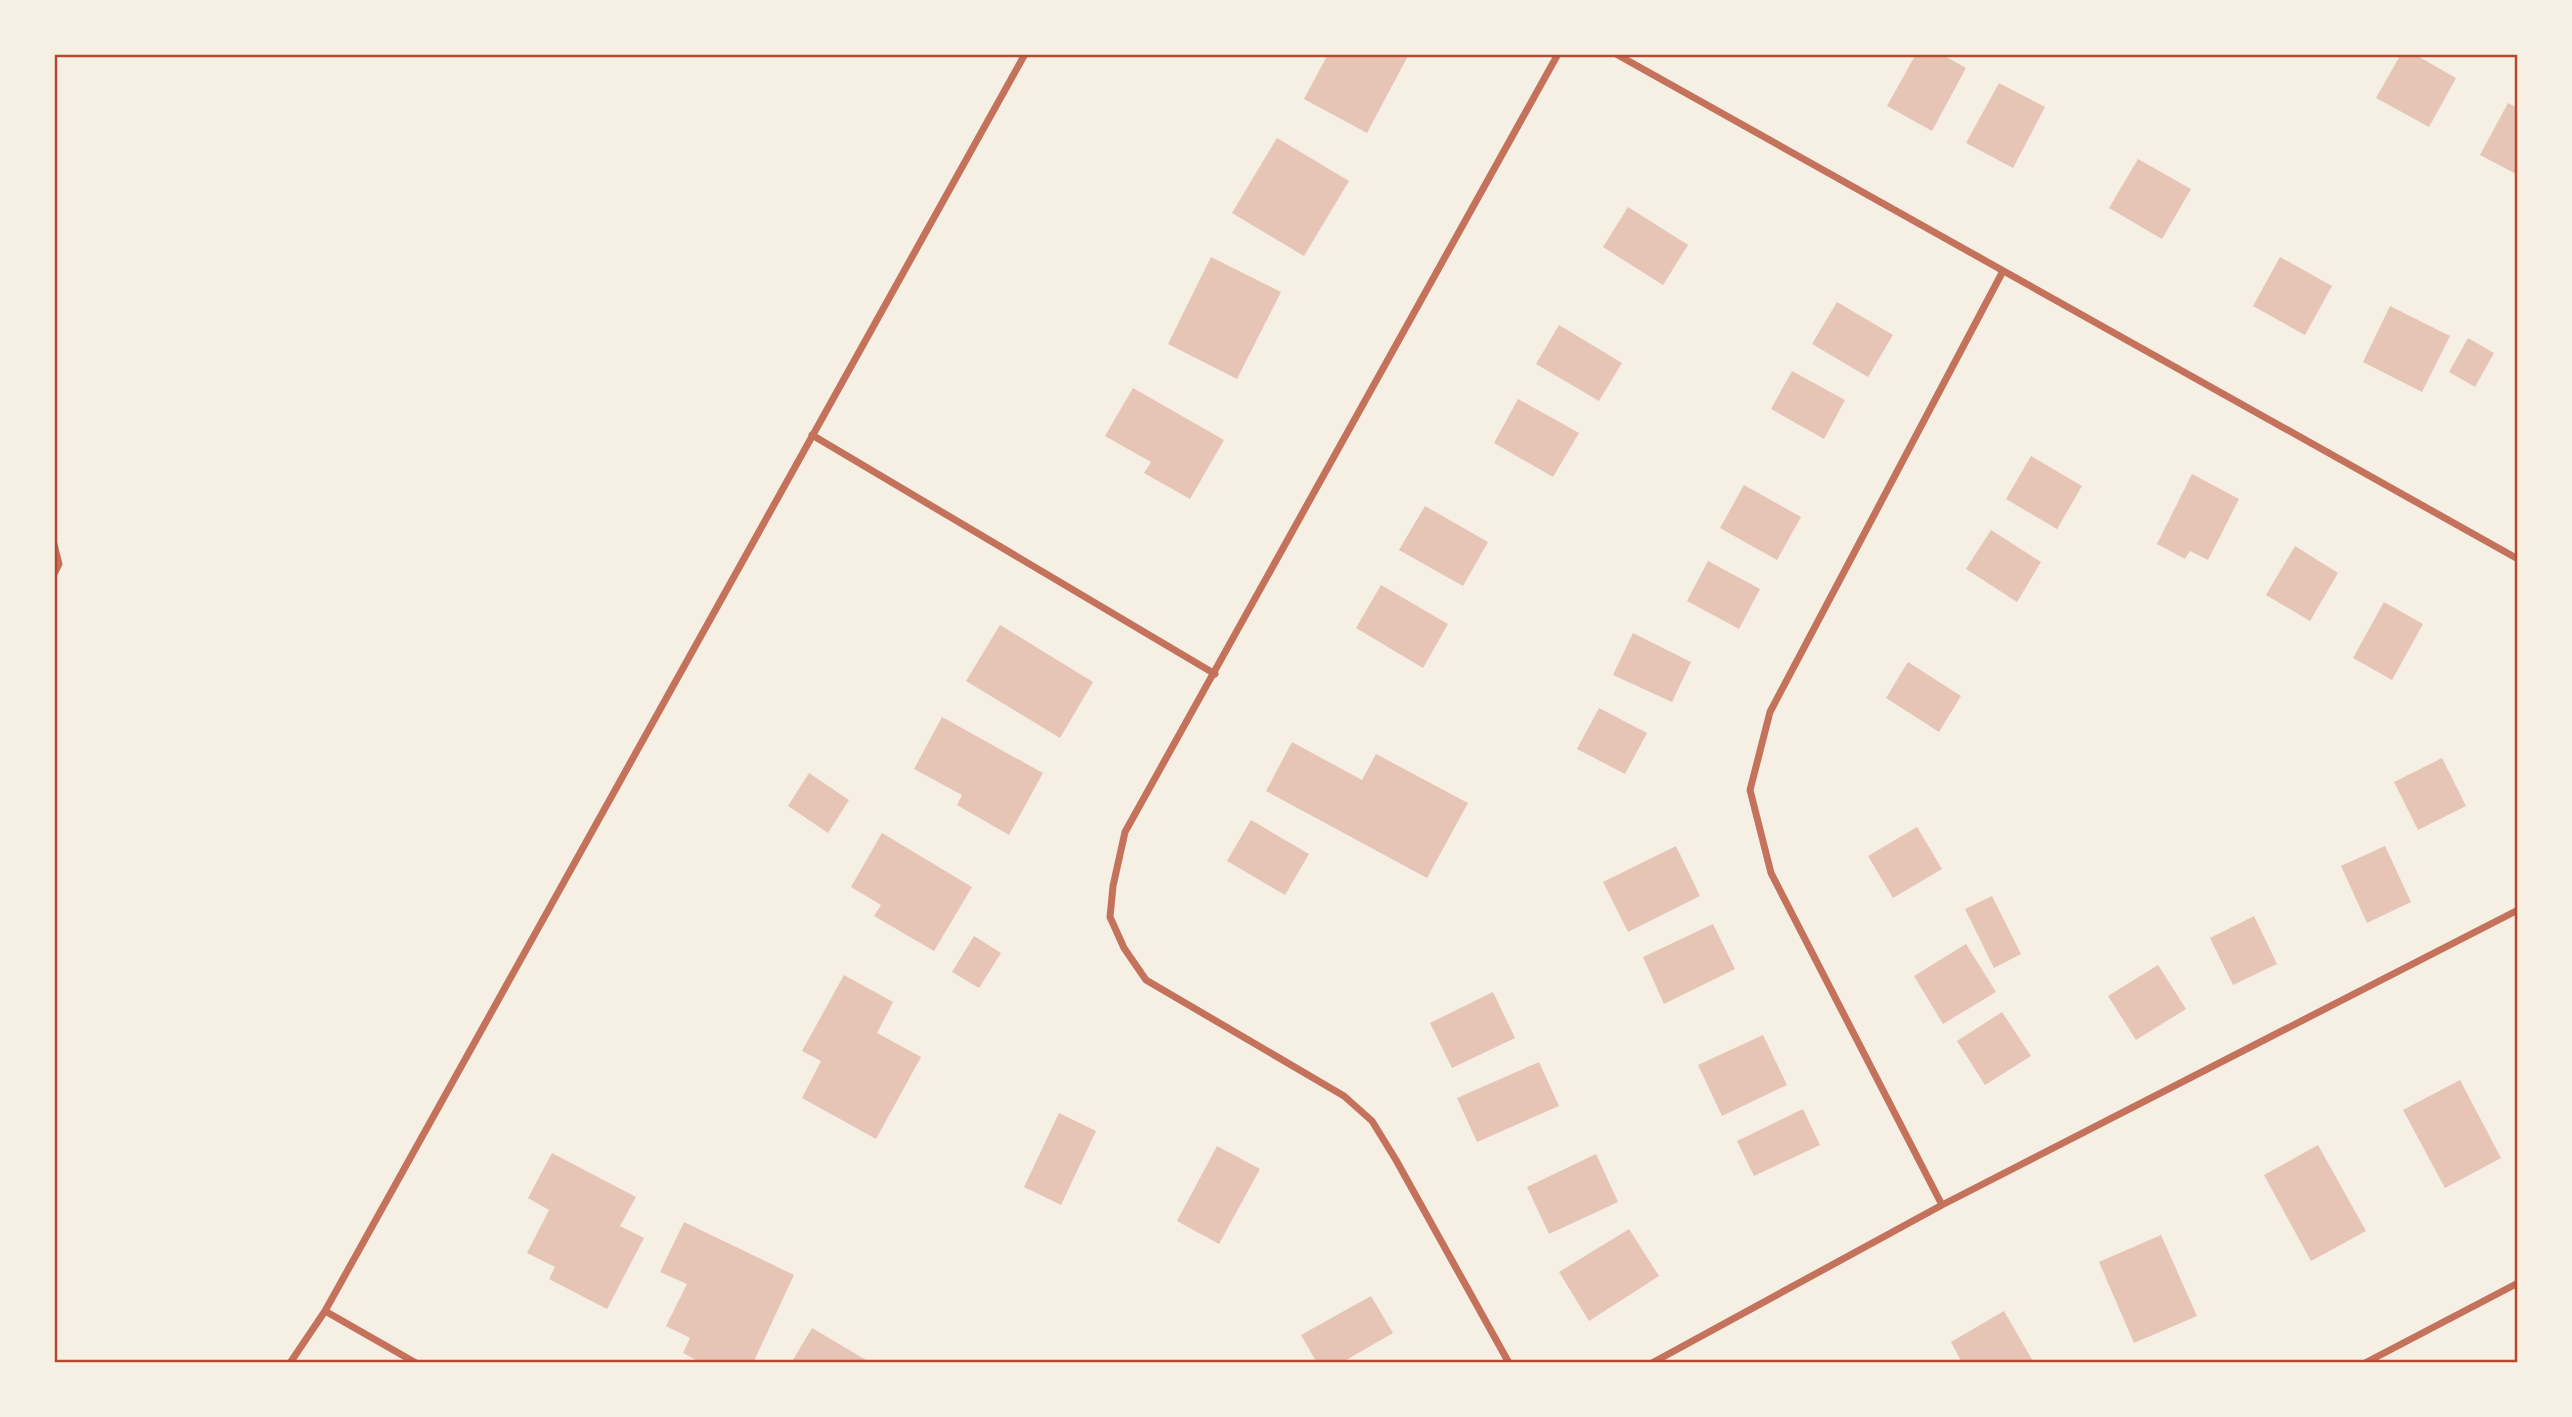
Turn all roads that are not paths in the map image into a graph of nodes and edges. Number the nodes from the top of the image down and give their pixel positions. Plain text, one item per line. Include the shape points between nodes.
1 (1025, 54) edge
2 (1558, 54) edge
3 (1616, 54) edge
4 (2003, 271) junction
5 (812, 435) junction
6 (54, 544) edge
7 (2518, 559) edge
8 (54, 574) edge
9 (1215, 674) junction
10 (2518, 910) edge
11 (1942, 1205) junction
12 (2518, 1283) edge
13 (325, 1311) junction
14 (290, 1363) edge
15 (416, 1363) edge
16 (1509, 1363) edge
17 (1652, 1363) edge
18 (2365, 1363) edge

1 - 5 street
2 - 9 street
3 - 4 street
4 - 7 street
4 - 11 street via 1770,712 1750,790 1771,873
5 - 9 street
5 - 13 street
6 - 8 street via 59,564
9 - 16 street via 1125,832 1110,917 1146,980 1344,1096 1372,1121
10 - 11 street
11 - 17 street
12 - 18 street
13 - 14 street
13 - 15 street

